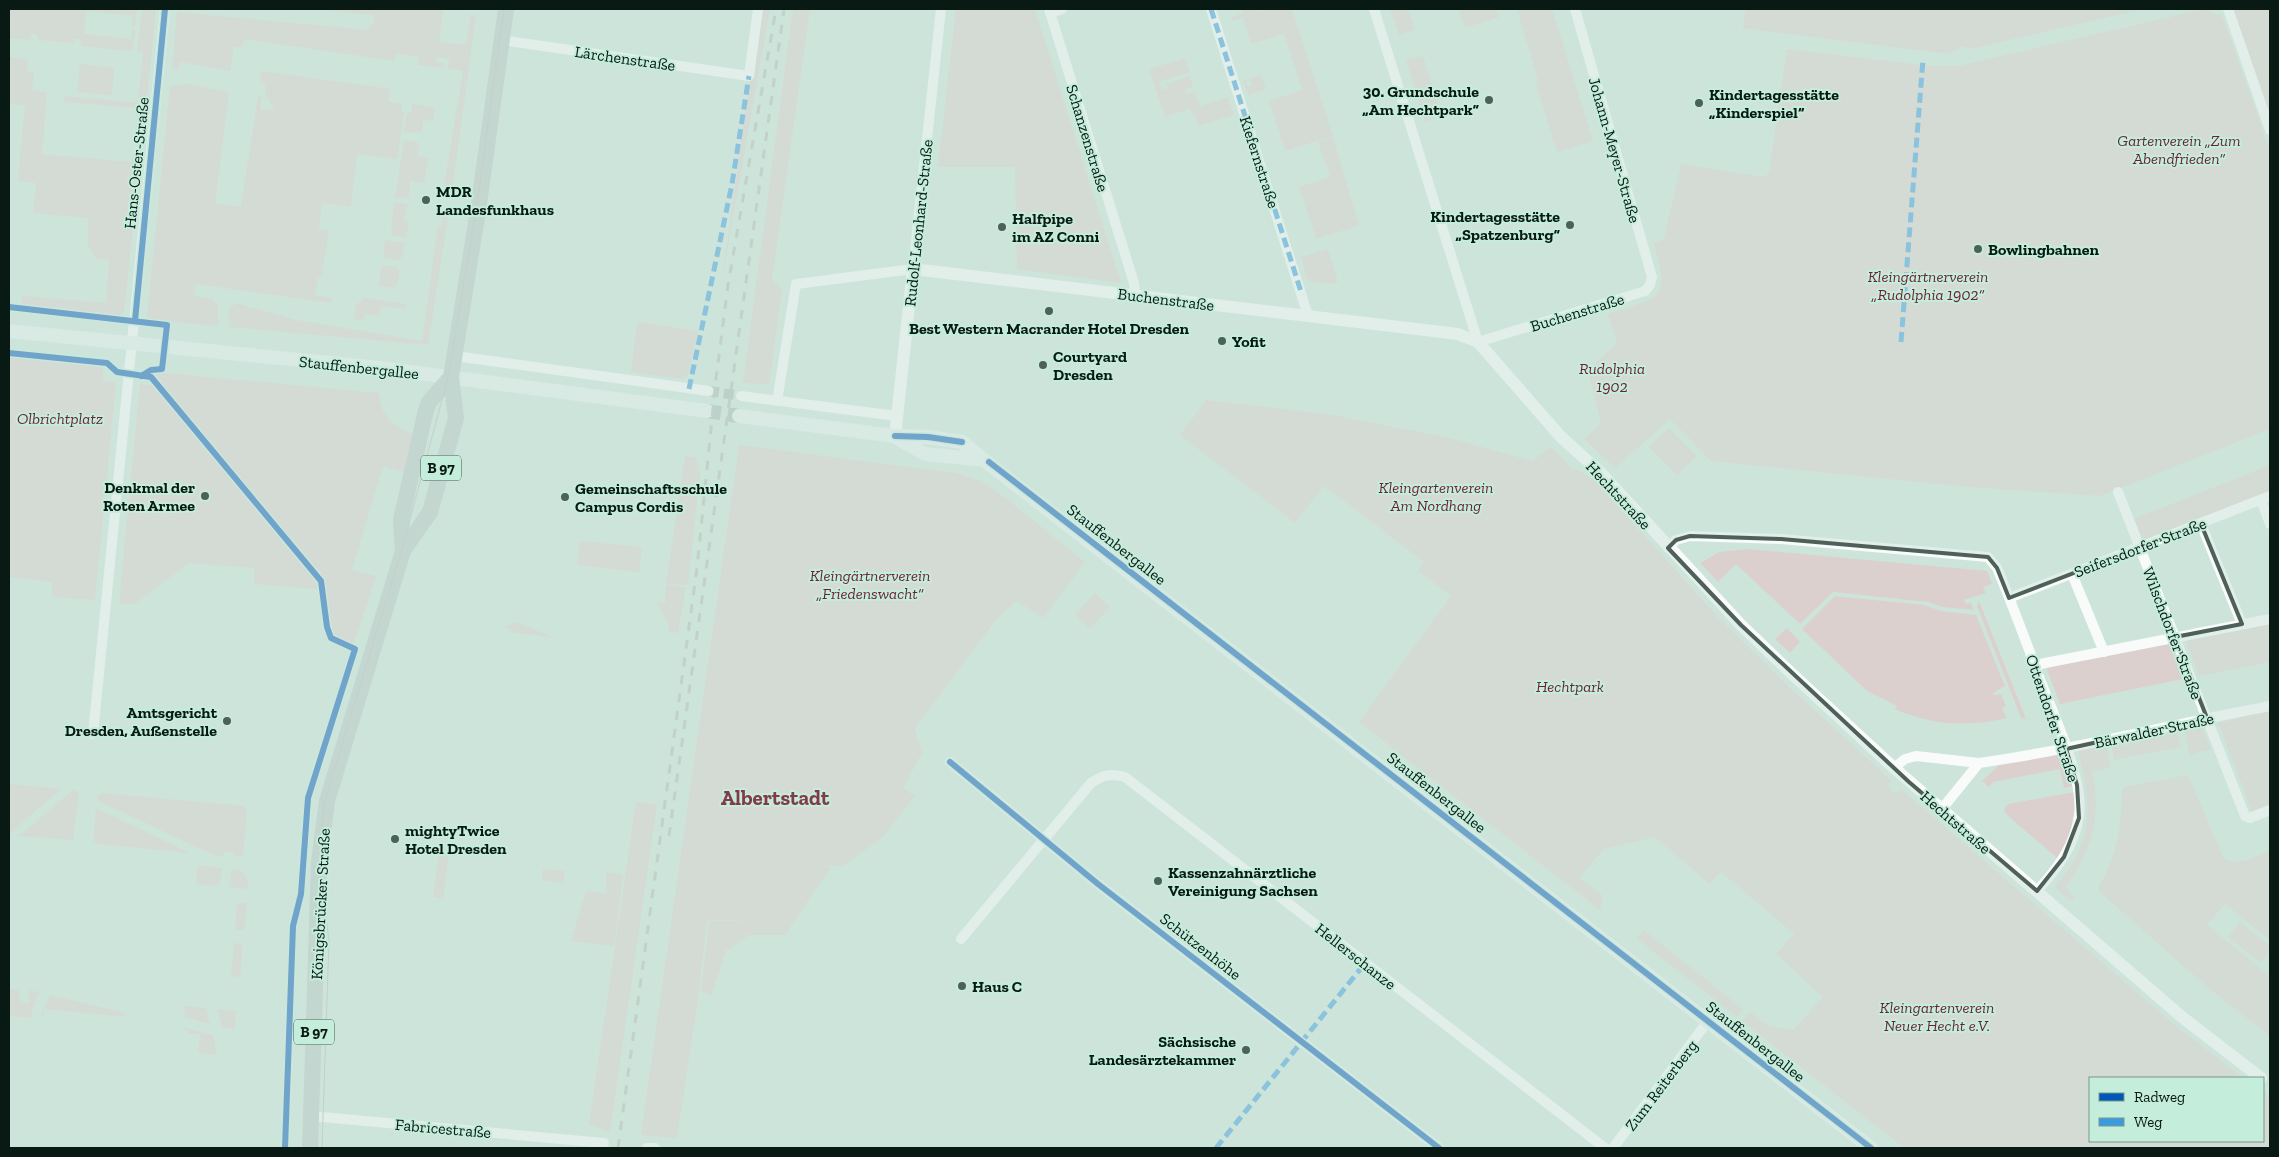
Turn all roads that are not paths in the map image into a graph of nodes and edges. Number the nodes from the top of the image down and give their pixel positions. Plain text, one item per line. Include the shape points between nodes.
1 (165, 9) edge
2 (506, 9) edge
3 (758, 9) edge
4 (941, 9) edge
5 (1062, 9) edge
6 (1211, 9) edge
7 (1374, 9) edge
8 (1575, 9) edge
9 (2228, 9) edge
10 (1049, 11) edge
11 (501, 40) junction
12 (2270, 130) edge
13 (913, 269) junction
14 (1645, 291) joint
15 (1135, 295) junction
16 (1308, 316) junction
17 (9, 331) edge
18 (1478, 342) junction
19 (133, 345) junction
20 (455, 356) junction
21 (450, 378) junction
22 (709, 391) tunnel mouth
23 (741, 396) tunnel mouth
24 (777, 401) junction
25 (707, 411) tunnel mouth
26 (739, 416) tunnel mouth
27 (897, 416) junction
28 (895, 436) junction
29 (2118, 492) dead end
30 (2266, 498) edge
31 (2201, 524) junction
32 (2270, 524) edge
33 (1668, 548) junction
34 (2140, 548) junction
35 (403, 551) junction
36 (2072, 574) junction
37 (2009, 598) junction
38 (2270, 619) edge
39 (2242, 624) junction
40 (2175, 637) junction
41 (2104, 652) junction
42 (2035, 665) junction
43 (2270, 706) edge
44 (2207, 718) junction
45 (93, 734) dead end
46 (2066, 749) junction
47 (950, 762) dead end
48 (1979, 763) junction
49 (1894, 768) junction
50 (1941, 810) junction
51 (2270, 810) edge
52 (1044, 839) junction
53 (2037, 891) junction
54 (961, 939) dead end
55 (1708, 1021) junction
56 (2259, 1077) edge
57 (311, 1116) junction
58 (604, 1143) dead end
59 (579, 1145) edge
60 (310, 1148) edge
61 (1439, 1148) edge
62 (1605, 1148) edge
63 (1613, 1148) edge
64 (1872, 1148) edge

1 - 19 street, Hans-Oster-Straße
2 - 11 main road, Königsbrücker Straße / B 97
3 - 11 street, Lärchenstraße via 748,76
4 - 13 street, Rudolf-Leonhard-Straße
5 - 10 street
6 - 16 street, Kiefernstraße
7 - 18 street
8 - 14 street, Johann-Meyer-Straße via 1652,277
9 - 12 street
10 - 15 street, Schanzenstraße
11 - 20 main road, Königsbrücker Straße / B 97
13 - 15 street, Buchenstraße
13 - 24 street, Buchenstraße via 796,284
13 - 27 street, Rudolf-Leonhard-Straße
14 - 18 street, Buchenstraße
15 - 16 street, Buchenstraße
16 - 18 street, Buchenstraße via 1458,334
17 - 19 main road, Stauffenbergallee
18 - 33 street, Hechtstraße
19 - 21 main road, Stauffenbergallee via 371,367
19 - 45 street
20 - 21 main road, Königsbrücker Straße / B 97
20 - 22 street
21 - 25 main road, Stauffenbergallee
21 - 35 main road, Königsbrücker Straße / B 97 via 426,410 401,520
21 - 35 main road, Königsbrücker Straße / B 97 via 456,412 454,424 430,512
23 - 24 street
24 - 27 street
26 - 28 main road, Stauffenbergallee
27 - 28 street, Rudolf-Leonhard-Straße
28 - 55 main road, Stauffenbergallee via 925,454 984,460
29 - 34 street, Wilschdorfer Straße
30 - 31 street, Seifersdorfer Straße
30 - 32 street
31 - 34 street, Seifersdorfer Straße
31 - 39 street
33 - 37 street, Ottendorfer Straße via 1676,540 1690,536 1781,539 1988,557 1997,568
33 - 49 street, Hechtstraße via 1741,625
34 - 36 street, Seifersdorfer Straße
34 - 40 street, Wilschdorfer Straße
35 - 57 main road, Königsbrücker Straße / B 97 via 327,801 319,862
36 - 37 street, Seifersdorfer Straße
36 - 41 street
37 - 42 street, Ottendorfer Straße
38 - 39 street
39 - 40 street
40 - 41 street
40 - 44 street, Wilschdorfer Straße
41 - 42 street
42 - 46 street, Ottendorfer Straße
43 - 44 street, Bärwalder Straße
44 - 46 street, Bärwalder Straße
44 - 51 street, Wilschdorfer Straße via 2245,816 2250,818
46 - 48 street, Bärwalder Straße
46 - 53 street, Ottendorfer Straße via 2078,789 2079,818 2064,858
47 - 52 street, Schützenhöhe
48 - 49 street, Bärwalder Straße via 1916,756 1905,759
48 - 50 street
49 - 50 street, Hechtstraße
50 - 53 street, Hechtstraße
52 - 54 street
52 - 61 street, Schützenhöhe
52 - 62 street, Hellerschanze via 1091,783 1104,775 1125,777
53 - 56 street, Hechtstraße via 2182,1017
55 - 63 street, Zum Reiterberg
55 - 64 main road, Stauffenbergallee
57 - 59 street, Fabricestraße
57 - 60 main road, Königsbrücker Straße / B 97
58 - 59 street, Fabricestraße

